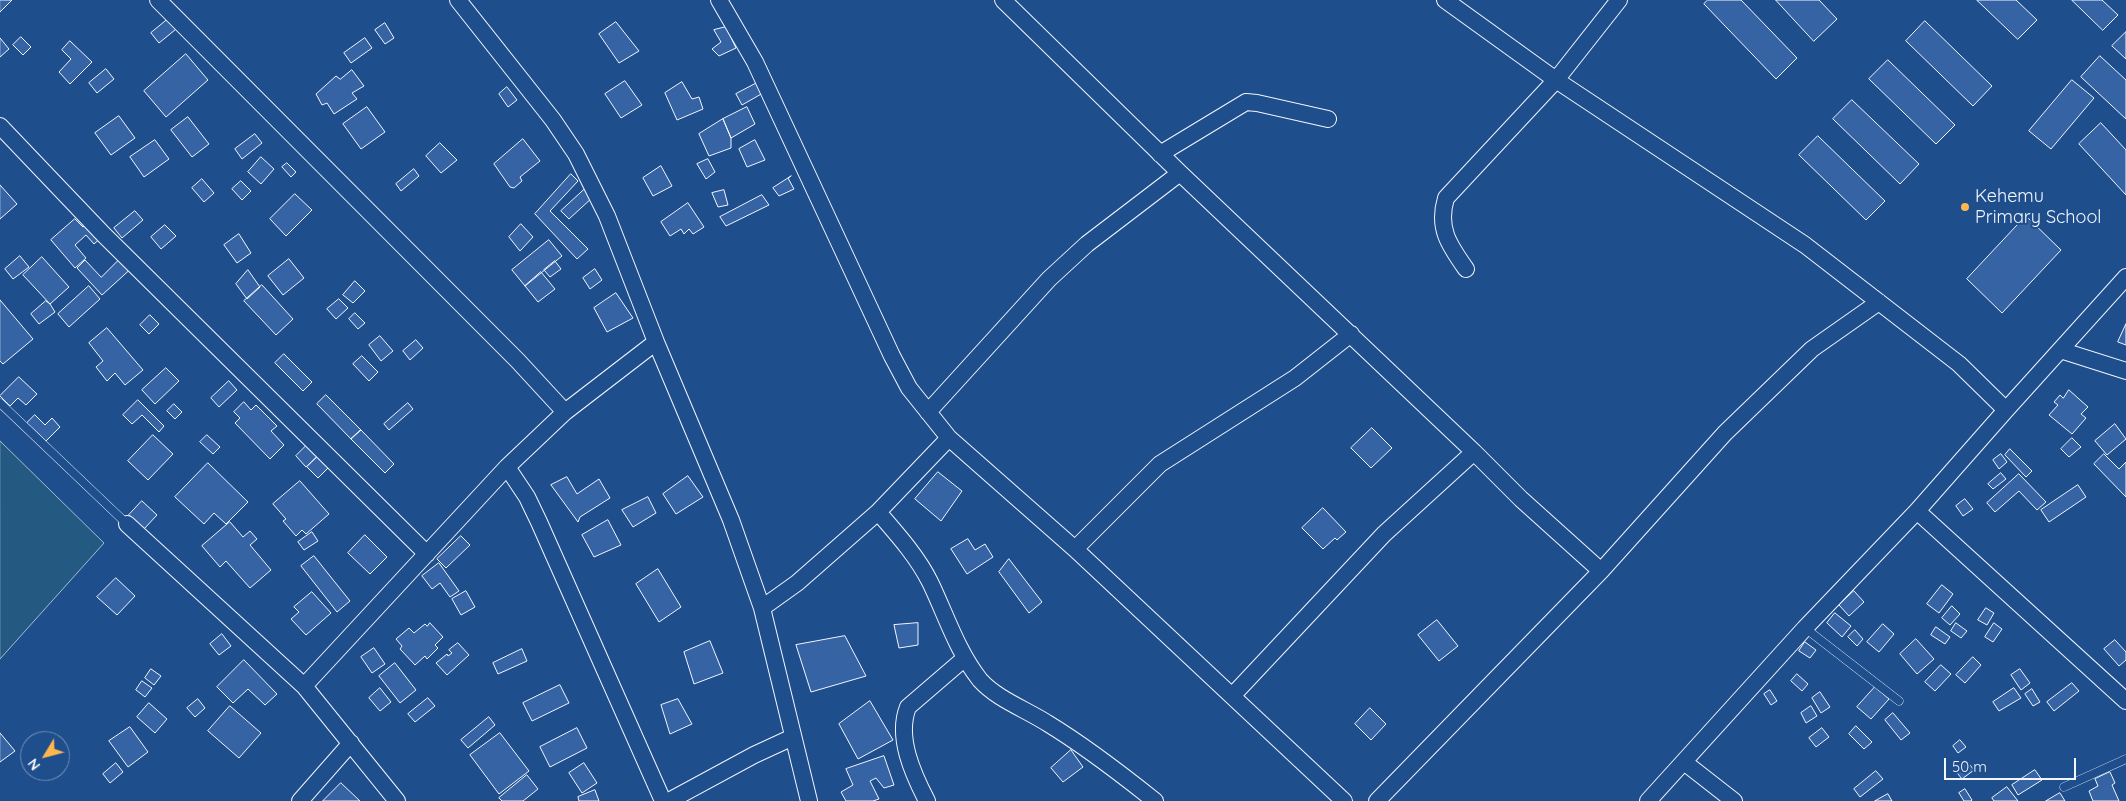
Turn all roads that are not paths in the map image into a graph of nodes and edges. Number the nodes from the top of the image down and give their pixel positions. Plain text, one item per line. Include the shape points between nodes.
1 (158, 0) edge
2 (458, 0) edge
3 (719, 0) edge
4 (1003, 0) edge
5 (1445, 0) edge
6 (1619, 0) edge
7 (1556, 80) junction
8 (1328, 119) dead end
9 (0, 126) edge
10 (1160, 154) junction
11 (1180, 173) junction
12 (1466, 269) dead end
13 (2126, 277) edge
14 (1879, 302) junction
15 (1351, 334) junction
16 (656, 342) junction
17 (2060, 350) junction
18 (2126, 371) edge
19 (0, 403) edge
20 (2006, 410) junction
21 (564, 412) junction
22 (928, 412) junction
23 (949, 438) junction
24 (1474, 452) junction
25 (507, 467) junction
26 (1917, 511) junction
27 (878, 512) junction
28 (127, 524) joint
29 (1075, 548) junction
30 (427, 554) junction
31 (1601, 571) junction
32 (762, 608) junction
33 (1806, 628) junction
34 (965, 658) junction
35 (304, 686) junction
36 (1233, 695) junction
37 (2125, 699) edge
38 (1898, 701) dead end
39 (793, 737) junction
40 (351, 743) junction
41 (2126, 759) edge
42 (1684, 762) junction
43 (2064, 787) dead end
44 (300, 801) edge
45 (397, 801) edge
46 (663, 801) edge
47 (669, 801) edge
48 (809, 801) edge
49 (928, 801) edge
50 (1154, 801) edge
51 (1344, 801) edge
52 (1377, 801) edge
53 (1648, 801) edge
54 (1734, 801) edge

1 - 21 street via 518,360
2 - 16 street via 576,154 607,216
3 - 22 street via 756,62 892,356 909,388
4 - 10 street
5 - 7 street
6 - 7 street
7 - 12 street via 1446,198 1443,208 1448,245
7 - 14 street via 1805,245
8 - 10 street via 1246,102
9 - 30 street via 104,235
10 - 11 street
11 - 15 street
11 - 22 street via 1086,244 1048,279
13 - 17 street
14 - 20 street via 1959,364
14 - 31 street via 1812,349 1725,433
15 - 24 street
15 - 29 street via 1295,378 1160,464
16 - 21 street
16 - 32 street via 731,520
17 - 18 street
17 - 20 street
19 - 28 lane
20 - 26 street
21 - 25 street
22 - 23 street
23 - 27 street
23 - 29 street
24 - 31 street
24 - 36 street via 1384,534
25 - 30 street
25 - 46 street via 539,522
26 - 33 street
26 - 37 street
27 - 32 street via 797,583
27 - 34 street via 907,546 929,580
28 - 35 street
29 - 36 street
30 - 35 street
31 - 52 street
32 - 39 street
33 - 38 lane
33 - 42 street
34 - 49 street via 908,707 905,716 903,727 910,762
34 - 50 street via 988,687 1074,740
35 - 40 street
36 - 51 street
39 - 47 street
39 - 48 street
40 - 44 street
40 - 45 street
41 - 43 lane
42 - 53 street
42 - 54 street

